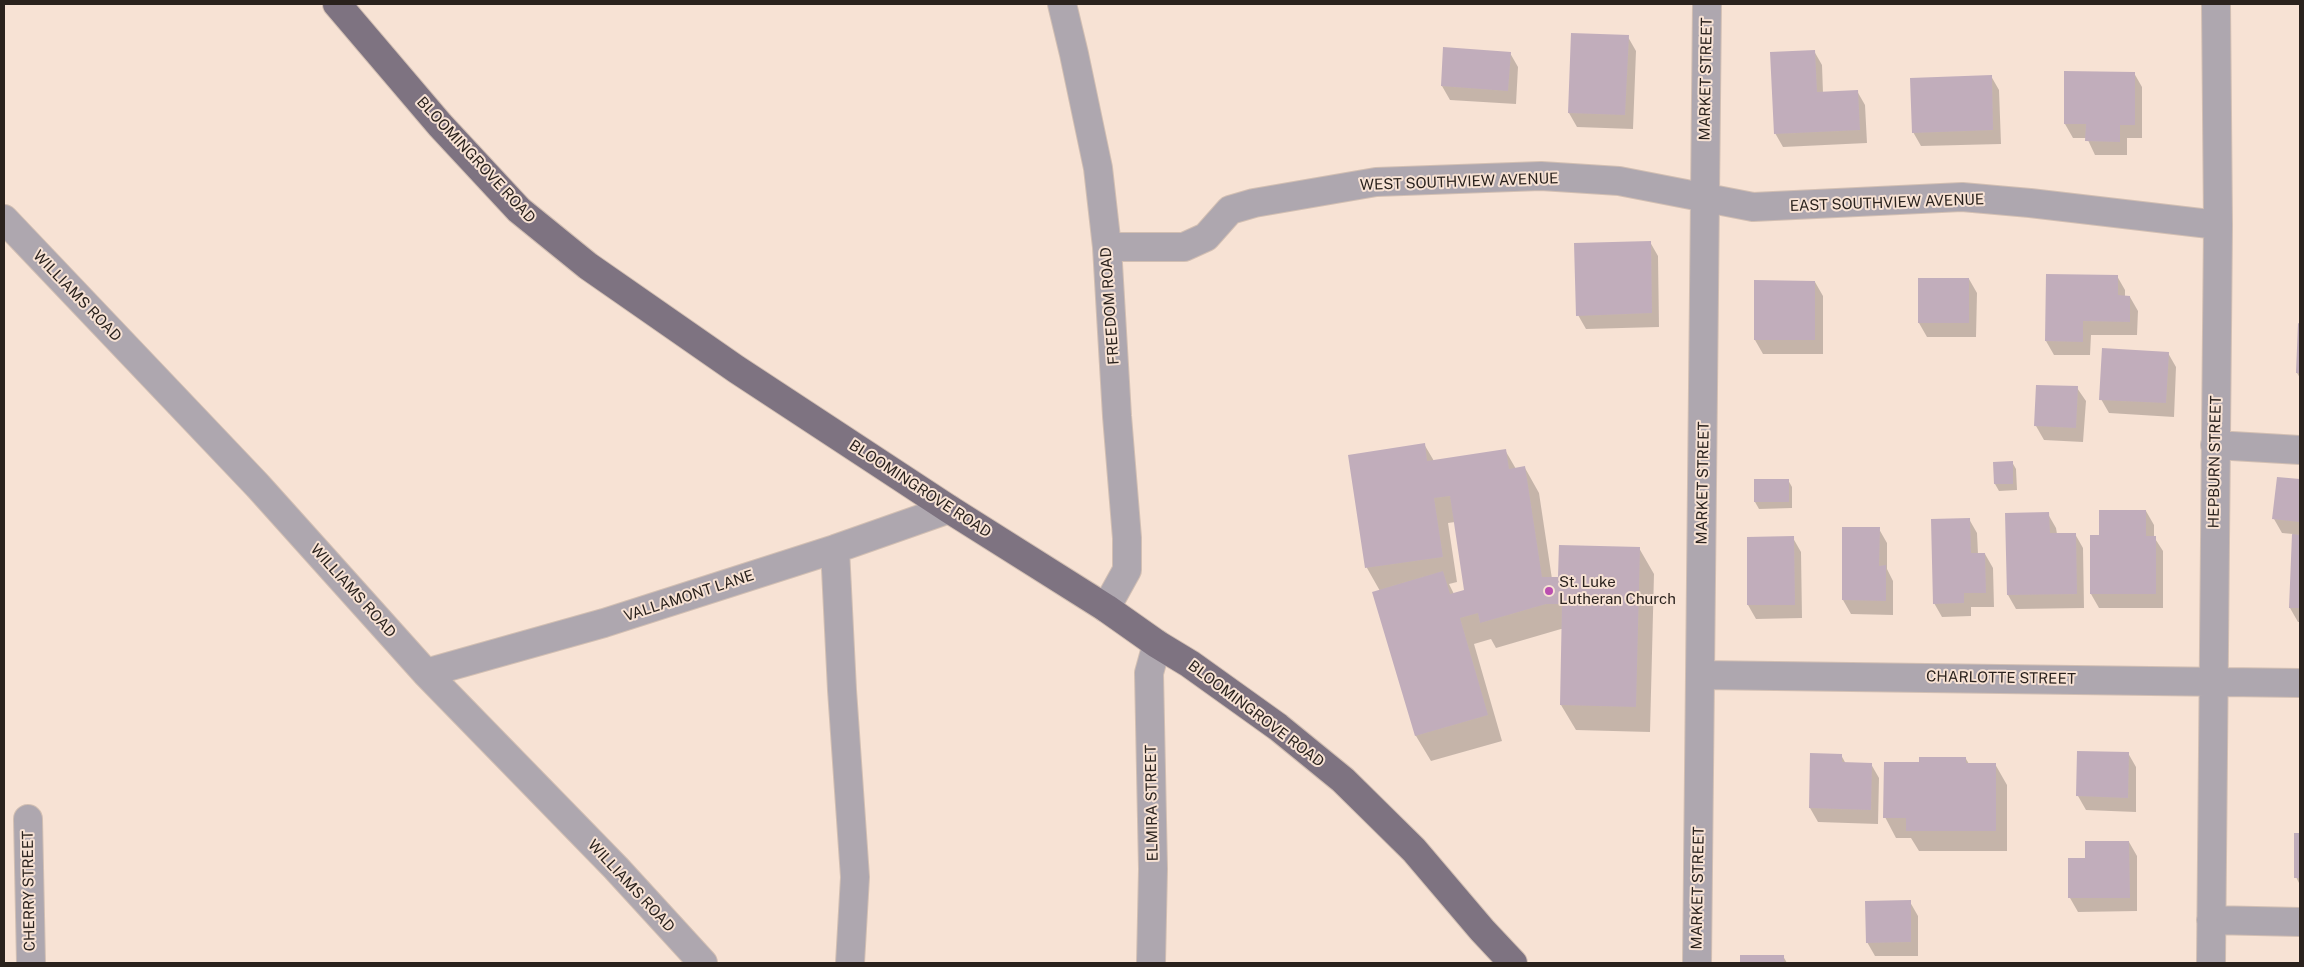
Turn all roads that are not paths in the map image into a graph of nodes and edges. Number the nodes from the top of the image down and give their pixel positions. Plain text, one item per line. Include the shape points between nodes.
1 (337, 4) edge
2 (1062, 4) edge
3 (1707, 4) edge
4 (2216, 4) edge
5 (1706, 198) junction
6 (4, 219) edge
7 (2218, 225) junction
8 (1107, 247) junction
9 (2215, 445) junction
10 (2300, 450) edge
11 (949, 509) junction
12 (835, 549) junction
13 (1106, 608) junction
14 (1157, 644) junction
15 (426, 673) junction
16 (1701, 675) junction
17 (2212, 683) junction
18 (2300, 683) edge
19 (28, 819) dead end
20 (2211, 920) junction
21 (2300, 922) edge
22 (31, 963) edge
23 (704, 963) edge
24 (850, 963) edge
25 (1151, 963) edge
26 (1513, 963) edge
27 (1697, 963) edge
28 (2211, 963) edge

1 - 11 main road, BLOOMINGROVE ROAD via 518,210 588,266 713,353
2 - 8 street, FREEDOM ROAD via 1098,168
3 - 5 street, MARKET STREET
4 - 7 street, HEPBURN STREET
5 - 7 street, EAST SOUTHVIEW AVENUE via 1754,207 1962,198
5 - 8 street, WEST SOUTHVIEW AVENUE via 1619,181 1542,176 1376,182 1230,210 1206,237 1184,248
5 - 16 street, MARKET STREET
6 - 15 street, WILLIAMS ROAD via 258,486
7 - 9 street, HEPBURN STREET
8 - 13 street, FREEDOM ROAD via 1127,538 1126,570
9 - 10 street
9 - 17 street, HEPBURN STREET
11 - 12 street, VALLAMONT LANE
11 - 13 main road, BLOOMINGROVE ROAD
12 - 15 street, VALLAMONT LANE via 604,623
12 - 24 street via 855,876
13 - 14 main road, BLOOMINGROVE ROAD
14 - 25 street, ELMIRA STREET via 1149,673 1153,869
14 - 26 main road, BLOOMINGROVE ROAD via 1278,727 1343,780 1414,850
15 - 23 street, WILLIAMS ROAD
16 - 17 street, CHARLOTTE STREET
16 - 27 street, MARKET STREET
17 - 18 street, CHARLOTTE STREET
17 - 20 street, HEPBURN STREET
19 - 22 street, CHERRY STREET
20 - 21 street
20 - 28 street, HEPBURN STREET

